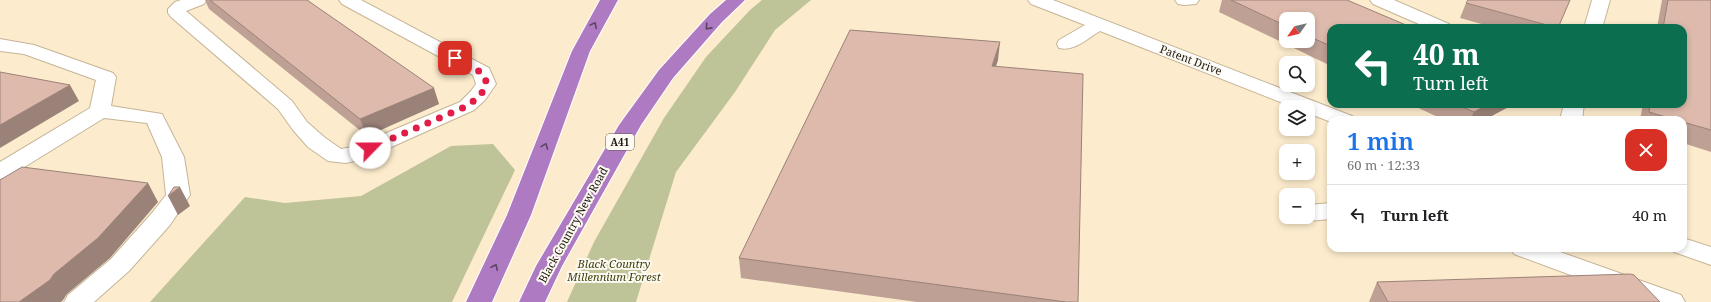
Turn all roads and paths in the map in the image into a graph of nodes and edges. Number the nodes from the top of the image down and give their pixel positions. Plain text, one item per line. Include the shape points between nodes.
1 (198, 0) edge
2 (348, 0) edge
3 (609, 0) edge
4 (736, 0) edge
5 (1037, 0) edge
6 (1184, 0) edge
7 (1190, 0) edge
8 (1380, 0) edge
9 (1601, 0) edge
10 (1099, 24) junction
11 (1434, 24) edge
12 (1594, 24) edge
13 (1066, 44) dead end
14 (0, 46) edge
15 (100, 111) junction
16 (1335, 116) edge
17 (0, 172) edge
18 (1327, 211) edge
19 (1315, 212) edge
20 (1687, 247) edge
21 (1534, 252) edge
22 (1711, 256) edge
23 (77, 302) edge
24 (479, 302) edge
25 (532, 302) edge
26 (1672, 302) edge

1 - 2 street via 181,6 177,13 285,105 300,126 316,142 336,156 361,152 386,142 467,106 482,92 486,84 482,72
24 -> 3 highway via 519,215 581,51
4 -> 25 highway, Black Country New Road / A41 via 716,18 666,74 630,125 549,266
5 - 10 street, Patent Drive
6 - 7 street
8 - 11 street
9 - 12 street
10 - 13 street
10 - 16 street, Patent Drive
14 - 15 street via 28,49 106,77
15 - 17 street
15 - 23 street via 155,118 173,157 178,195 161,219 120,265
18 - 19 street
20 - 22 street
21 - 26 street

